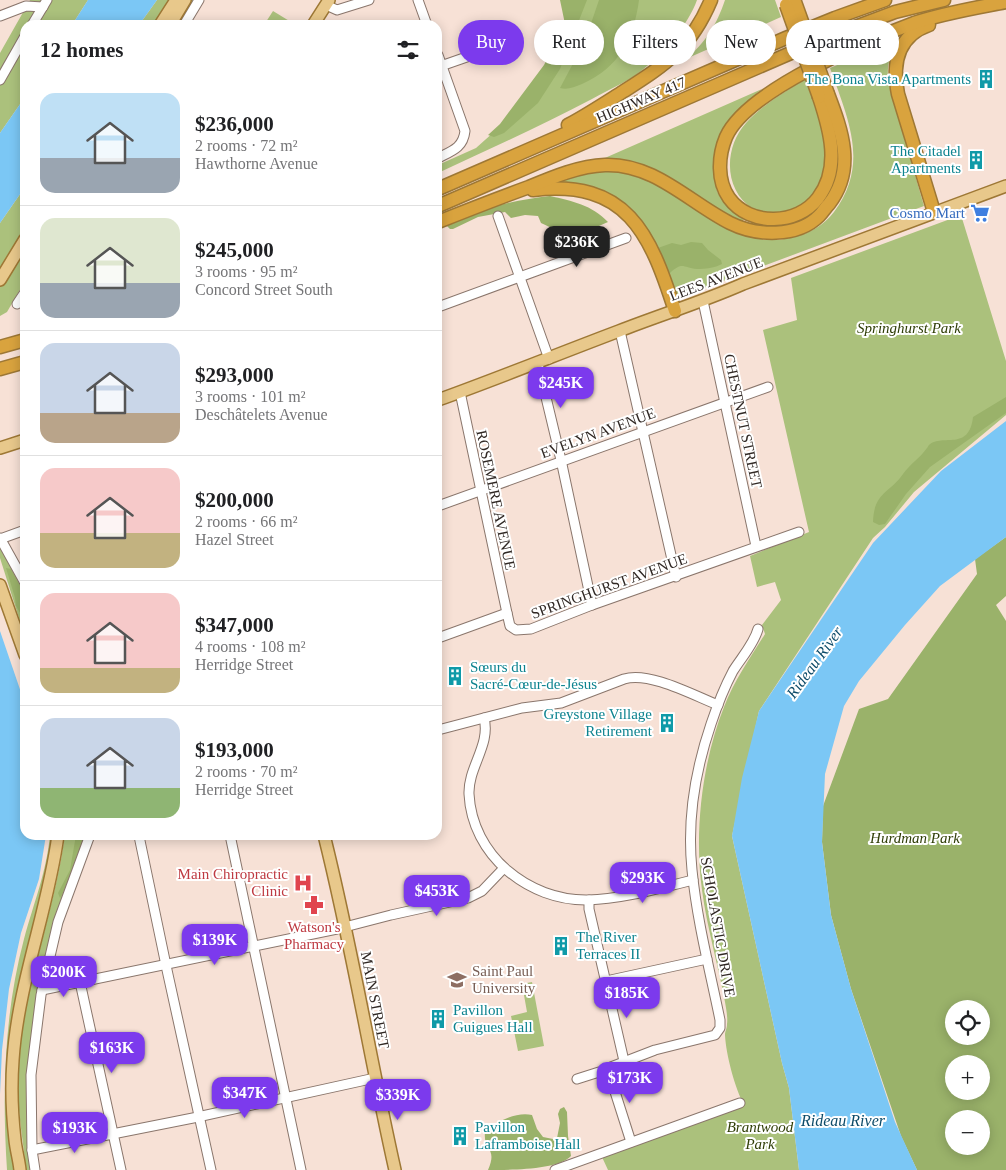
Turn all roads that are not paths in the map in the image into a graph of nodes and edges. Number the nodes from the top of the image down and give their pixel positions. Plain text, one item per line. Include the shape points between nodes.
1 (176, 0) edge
2 (185, 0) edge
3 (198, 0) edge
4 (369, 0) edge
5 (418, 0) edge
6 (711, 0) edge
7 (886, 0) edge
8 (944, 0) edge
9 (328, 2) edge
10 (790, 2) edge
11 (45, 3) edge
12 (1006, 3) edge
13 (0, 16) edge
14 (35, 20) edge
15 (163, 20) edge
16 (173, 20) edge
17 (187, 20) edge
18 (316, 20) edge
19 (425, 20) edge
20 (20, 45) edge
21 (458, 60) edge
22 (442, 65) edge
23 (442, 74) edge
24 (0, 80) edge
25 (823, 96) junction
26 (442, 156) edge
27 (502, 161) junction
28 (1006, 186) edge
29 (442, 187) edge
30 (503, 196) junction
31 (442, 204) edge
32 (934, 212) junction
33 (498, 216) dead end
34 (442, 220) edge
35 (626, 238) dead end
36 (20, 247) edge
37 (520, 276) junction
38 (0, 280) edge
39 (20, 300) edge
40 (703, 301) junction
41 (17, 304) dead end
42 (442, 305) edge
43 (674, 312) junction
44 (620, 331) junction
45 (20, 341) edge
46 (0, 347) edge
47 (549, 359) junction
48 (20, 363) edge
49 (538, 364) junction
50 (0, 369) edge
51 (768, 386) dead end
52 (460, 392) junction
53 (442, 399) edge
54 (724, 402) junction
55 (643, 432) junction
56 (20, 442) edge
57 (0, 448) edge
58 (561, 460) junction
59 (481, 491) junction
60 (442, 505) edge
61 (20, 532) edge
62 (799, 532) dead end
63 (0, 539) edge
64 (756, 546) junction
65 (20, 573) edge
66 (676, 577) junction
67 (0, 578) edge
68 (1, 589) edge
69 (592, 605) junction
70 (507, 613) junction
71 (758, 629) dead end
72 (442, 637) edge
73 (20, 641) edge
74 (718, 705) junction
75 (484, 718) junction
76 (442, 729) edge
77 (57, 840) edge
78 (88, 840) edge
79 (141, 840) edge
80 (231, 840) edge
81 (325, 840) edge
82 (504, 868) junction
83 (693, 880) junction
84 (589, 900) junction
85 (345, 927) junction
86 (252, 946) junction
87 (707, 959) junction
88 (166, 964) junction
89 (80, 982) junction
90 (606, 982) junction
91 (42, 990) junction
92 (624, 1061) junction
93 (609, 1073) junction
94 (375, 1078) junction
95 (577, 1079) dead end
96 (286, 1098) junction
97 (740, 1103) dead end
98 (200, 1116) junction
99 (114, 1134) junction
100 (632, 1142) junction
101 (32, 1150) junction
102 (20, 1170) edge
103 (35, 1170) edge
104 (121, 1170) edge
105 (211, 1170) edge
106 (301, 1170) edge
107 (395, 1170) edge
108 (555, 1170) edge

1 - 15 main road
2 - 16 main road
3 - 17 street
4 - 9 street via 337,10
5 - 19 street
6 - 27 highway via 696,30 670,60 584,117
7 - 27 highway via 786,38
8 - 31 highway, HIGHWAY 417 via 895,12 822,39
9 - 18 main road
10 - 25 highway, bridge
11 - 13 street
11 - 14 street
12 - 25 highway via 978,6 915,23 846,52 763,97 734,123 721,154 719,170 723,186 729,199 739,208 769,220 781,220 806,210 818,199 827,185 832,153
12 - 32 highway via 925,27 910,36 898,56 895,74 898,94
20 - 24 street
21 - 22 street
23 - 26 street via 464,131 463,141 455,150
25 - 30 highway via 843,136 846,162 842,181 819,216 805,226 789,231 756,231 731,224 668,183 618,166 576,170
27 - 29 highway
28 - 32 main road, LEES AVENUE
30 - 34 highway
30 - 43 highway via 564,189 589,192 611,200 642,232 654,255
32 - 40 main road, LEES AVENUE
33 - 37 street
35 - 37 street
36 - 38 main road
37 - 42 street
37 - 47 street
39 - 41 street
40 - 43 main road, LEES AVENUE
40 - 54 street, CHESTNUT STREET
43 - 44 main road, LEES AVENUE
44 - 47 main road, LEES AVENUE
44 - 55 street
45 - 46 highway
47 - 49 main road, LEES AVENUE
48 - 50 highway
49 - 52 main road, LEES AVENUE
49 - 58 street
51 - 54 street, EVELYN AVENUE
52 - 53 main road, LEES AVENUE
52 - 59 street, ROSEMERE AVENUE
54 - 55 street, EVELYN AVENUE
54 - 64 street, CHESTNUT STREET
55 - 58 street, EVELYN AVENUE
55 - 66 street
56 - 57 main road
58 - 59 street, EVELYN AVENUE
58 - 69 street
59 - 60 street, EVELYN AVENUE
59 - 70 street, ROSEMERE AVENUE
61 - 63 street
62 - 64 street, SPRINGHURST AVENUE
63 - 65 street
64 - 66 street, SPRINGHURST AVENUE
66 - 69 street, SPRINGHURST AVENUE
67 - 68 main road
68 - 73 main road
69 - 70 street, SPRINGHURST AVENUE via 524,631 510,626
70 - 72 street, SPRINGHURST AVENUE
71 - 74 street, SCHOLASTIC DRIVE via 732,673
74 - 75 street via 650,679 634,677 561,704 522,708
74 - 83 street, SCHOLASTIC DRIVE via 702,750 694,790
75 - 76 street
75 - 82 street via 487,728 485,742 470,782 471,813 487,849
77 - 102 main road via 44,909 28,968 13,1059 15,1141
78 - 91 street via 58,922
79 - 88 street
80 - 86 street
81 - 85 main road, MAIN STREET
82 - 84 street via 543,892
82 - 85 street via 482,891 468,898
83 - 84 street
83 - 87 street, SCHOLASTIC DRIVE
84 - 90 street
85 - 86 street
85 - 94 main road, MAIN STREET
86 - 88 street
86 - 96 street
87 - 90 street
87 - 92 street, SCHOLASTIC DRIVE via 720,1020 716,1035
88 - 89 street
88 - 98 street
89 - 91 street
89 - 99 street
90 - 92 street
91 - 101 street via 31,1074
92 - 93 street via 610,1067
93 - 95 street via 598,1072
93 - 100 street
94 - 96 street
94 - 107 main road, MAIN STREET
96 - 98 street
96 - 106 street
97 - 100 street
98 - 99 street
98 - 105 street
99 - 101 street
99 - 104 street
100 - 108 street
101 - 103 street

